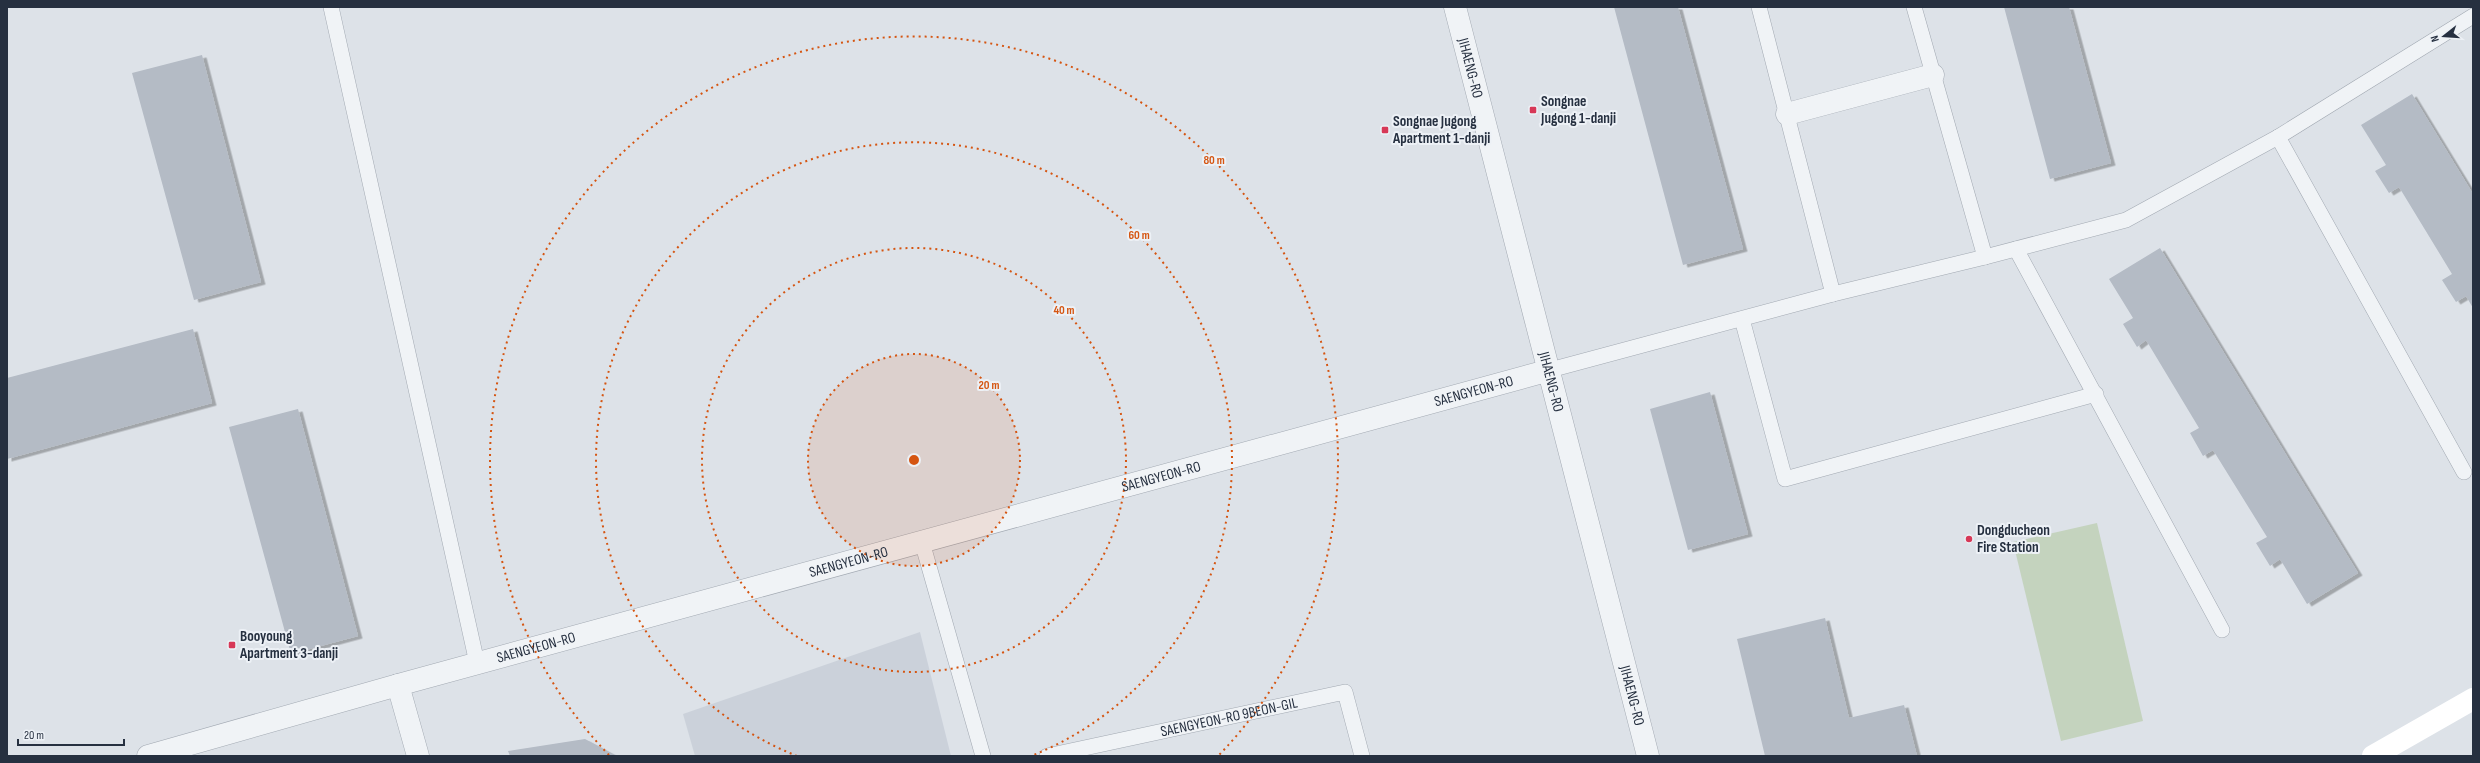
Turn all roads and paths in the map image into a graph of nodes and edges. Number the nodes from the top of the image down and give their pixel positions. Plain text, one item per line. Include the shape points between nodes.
1 (331, 7) edge
2 (1455, 7) edge
3 (1759, 7) edge
4 (1914, 7) edge
5 (2473, 16) edge
6 (1932, 75) junction
7 (1787, 114) junction
8 (2278, 136) junction
9 (2016, 249) junction
10 (1985, 258) junction
11 (1834, 294) junction
12 (1742, 319) junction
13 (1550, 370) junction
14 (2096, 394) junction
15 (2464, 472) dead end
16 (922, 542) junction
17 (2222, 630) dead end
18 (477, 663) junction
19 (398, 685) junction
20 (2473, 700) edge
21 (148, 756) edge
22 (418, 756) edge
23 (983, 756) edge
24 (1047, 756) edge
25 (1362, 756) edge
26 (1648, 756) edge
27 (2373, 756) edge

1 - 18 lane
2 - 13 street, JIHAENG-RO
3 - 7 lane
4 - 6 lane
5 - 8 lane
6 - 7 street
6 - 10 lane
7 - 11 lane
8 - 9 lane via 2126,220
8 - 15 lane
9 - 10 lane
9 - 14 lane
10 - 11 lane
11 - 12 lane
12 - 13 lane
12 - 14 lane via 1785,479
13 - 16 street, SAENGYEON-RO
13 - 26 street, JIHAENG-RO
14 - 17 lane
16 - 18 street, SAENGYEON-RO
16 - 23 lane
18 - 19 street, SAENGYEON-RO
19 - 21 street, SAENGYEON-RO
19 - 22 street
20 - 27 main road
24 - 25 lane, SAENGYEON-RO 9BEON-GIL via 1345,692

